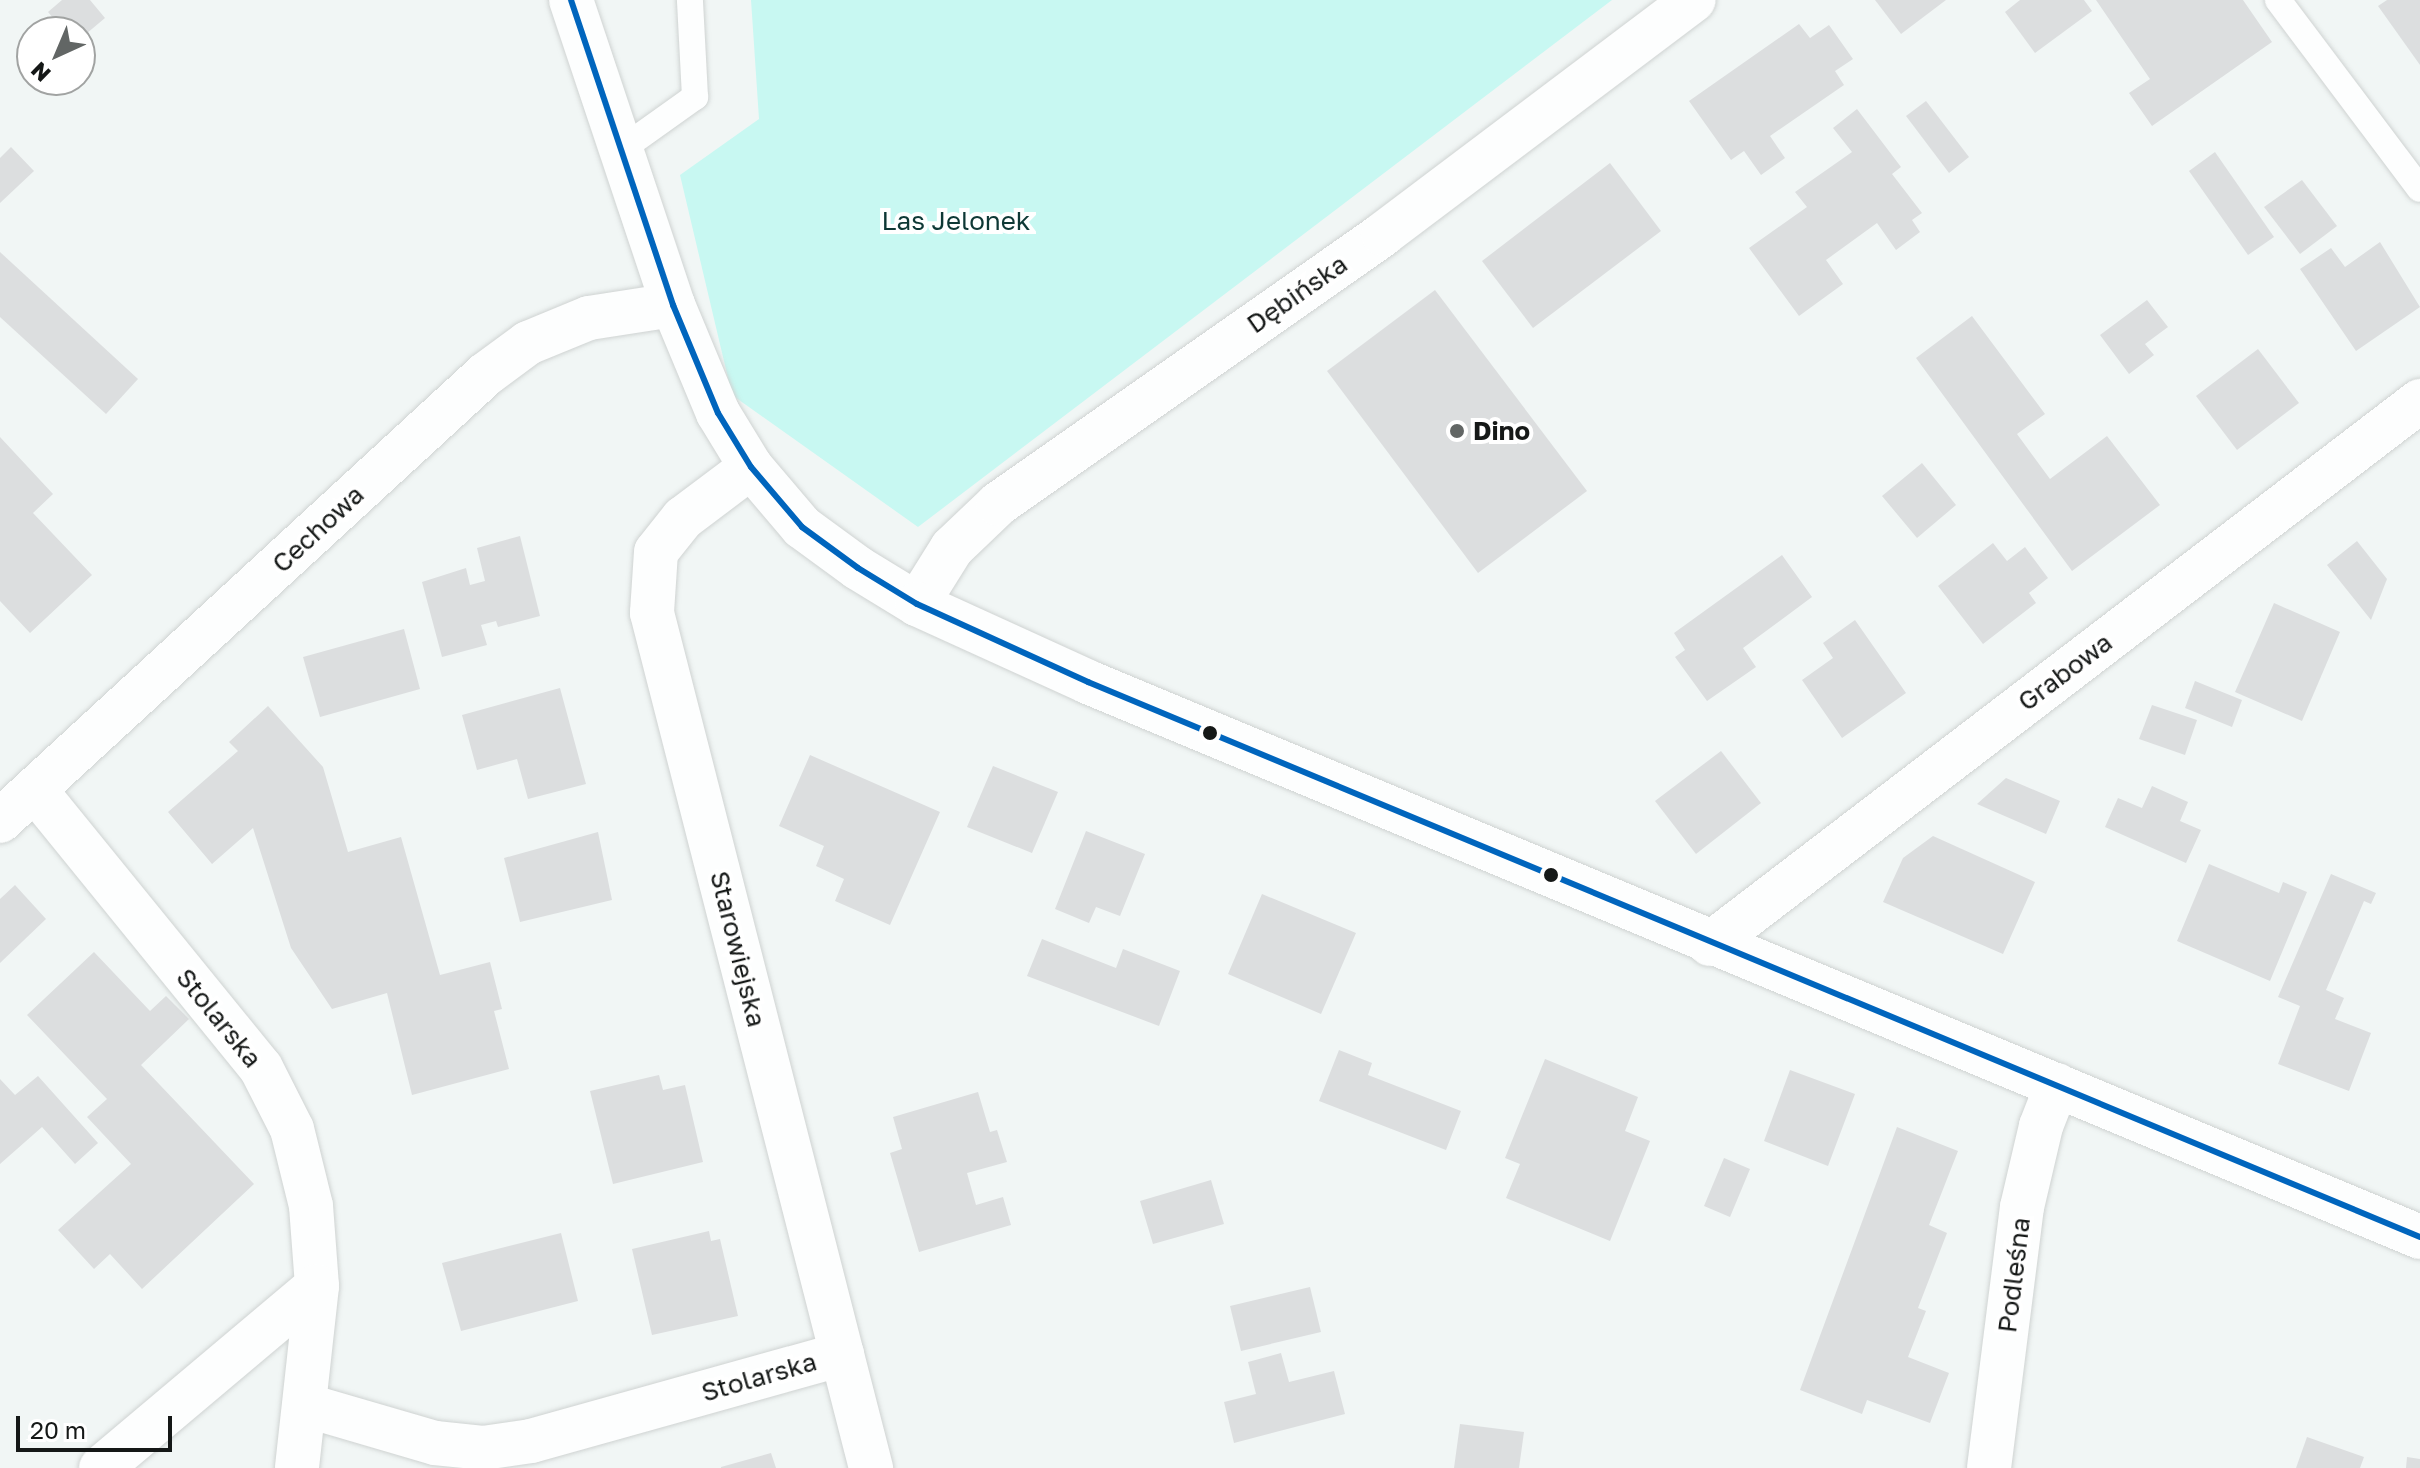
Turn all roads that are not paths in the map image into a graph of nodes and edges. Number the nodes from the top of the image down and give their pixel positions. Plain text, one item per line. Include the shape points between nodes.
1 (571, 0) edge
2 (690, 0) edge
3 (1694, 0) edge
4 (2278, 0) edge
5 (622, 149) junction
6 (2420, 189) edge
7 (673, 305) junction
8 (2420, 401) edge
9 (751, 467) junction
10 (917, 604) junction
11 (35, 790) junction
12 (0, 821) edge
13 (1710, 944) junction
14 (2057, 1085) junction
15 (2420, 1237) edge
16 (317, 1286) junction
17 (842, 1354) junction
18 (305, 1405) junction
19 (101, 1468) edge
20 (297, 1468) edge
21 (871, 1468) edge
22 (1989, 1468) edge

1 - 5 street
2 - 5 lane via 695,97
3 - 10 street, Dębińska via 1383,234 998,504 952,548
4 - 6 lane
5 - 7 street
7 - 9 street via 718,413
7 - 11 street, Cechowa via 589,318 528,343 486,374
8 - 13 street, Grabowa
9 - 10 street via 802,527
9 - 17 street, Starowiejska via 683,518 656,552 652,613
10 - 13 street via 1088,682
11 - 12 street, Cechowa
11 - 16 street, Stolarska via 261,1068 292,1129 311,1206
13 - 14 street
14 - 15 street
14 - 22 street, Podleśna via 2041,1126 2022,1207
16 - 18 street, Stolarska
16 - 19 street
17 - 18 street, Stolarska via 531,1441 483,1448 435,1443
17 - 21 street, Starowiejska
18 - 20 street, Stolarska

